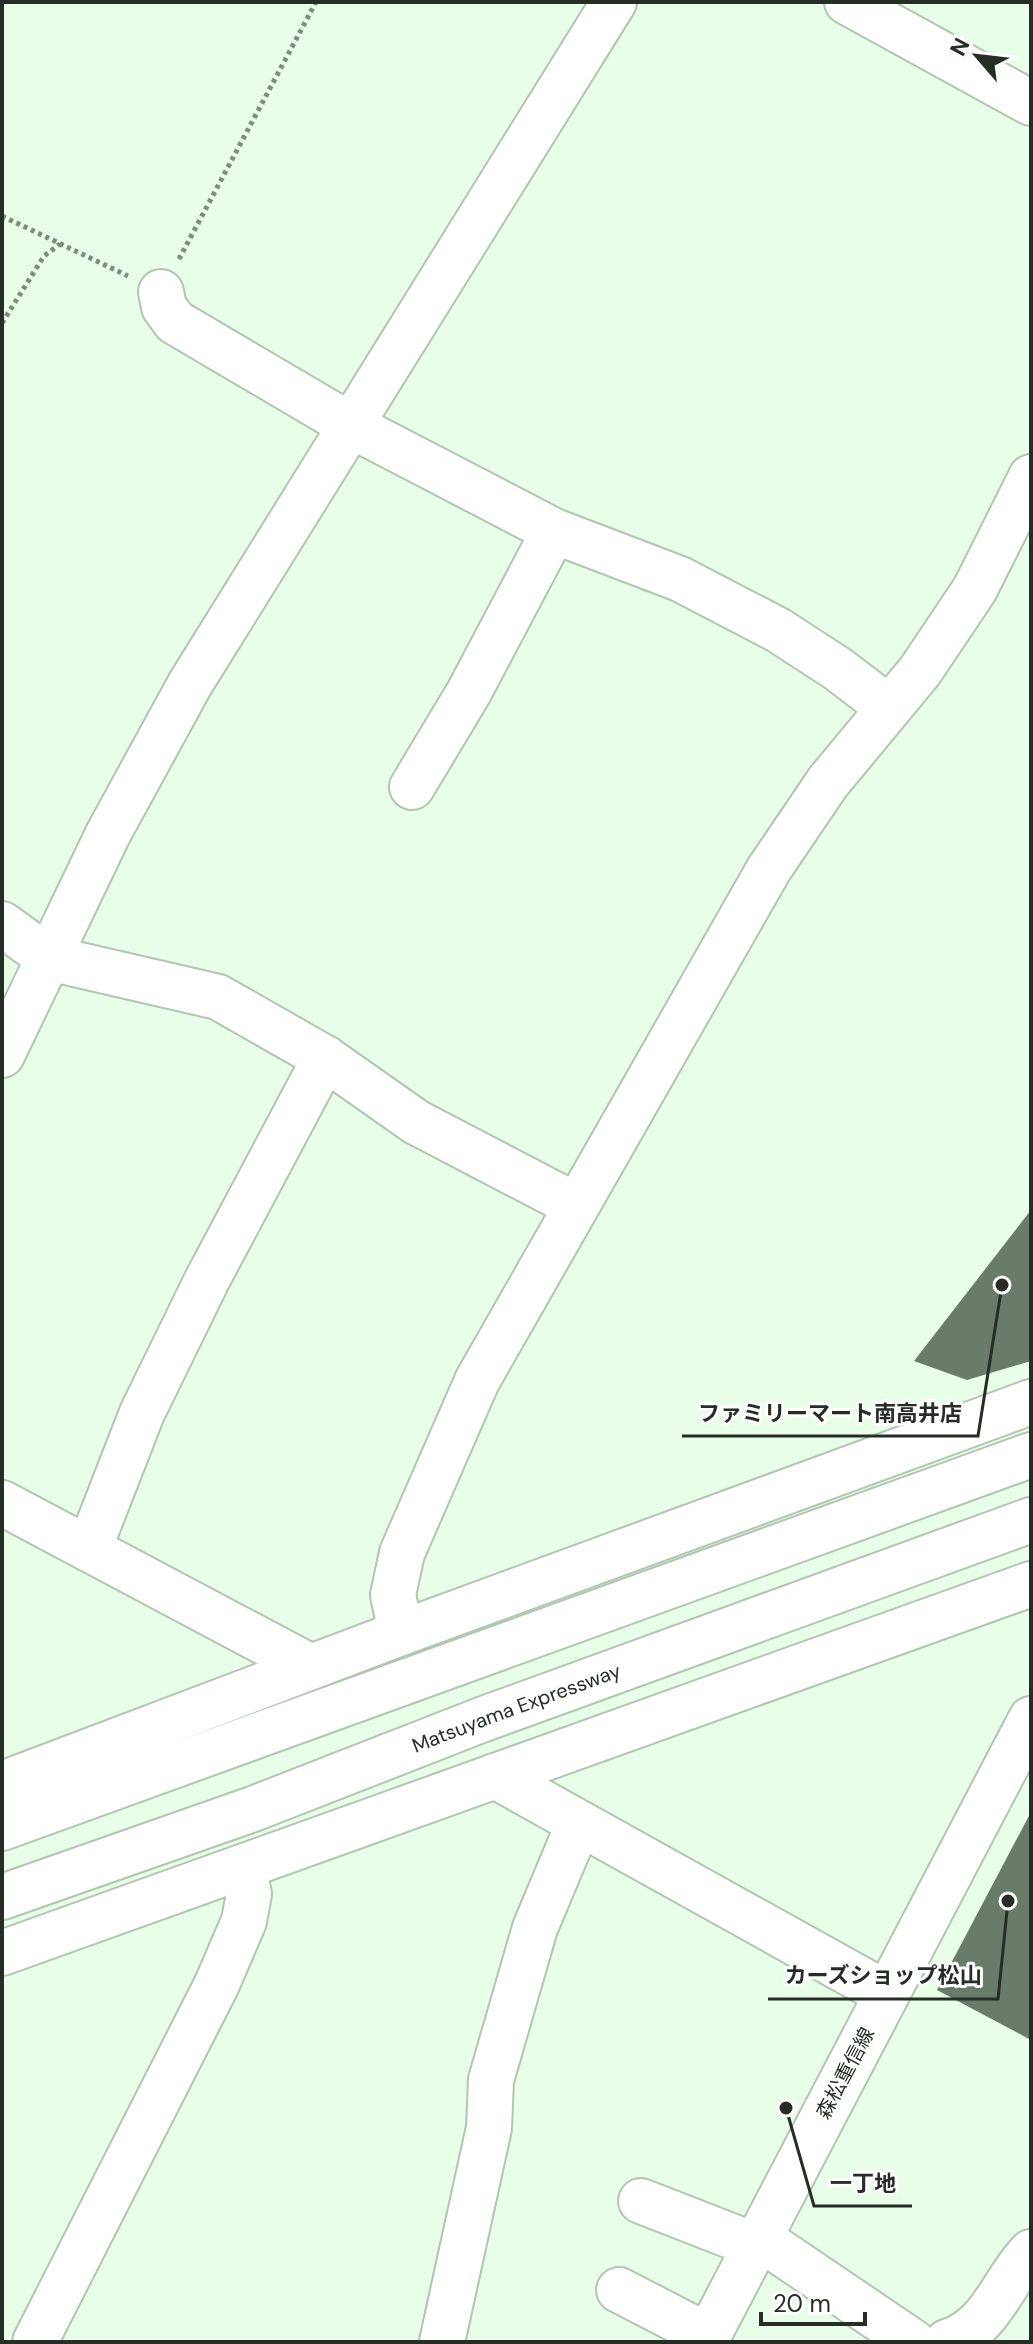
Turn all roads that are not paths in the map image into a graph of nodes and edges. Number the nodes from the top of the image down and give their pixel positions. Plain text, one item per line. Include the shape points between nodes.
1 (614, 2) edge
2 (847, 2) edge
3 (1031, 103) edge
4 (161, 292) road end
5 (350, 425) junction
6 (1031, 477) edge
7 (554, 531) junction
8 (889, 708) junction
9 (412, 787) dead end
10 (2, 924) edge
11 (49, 958) junction
12 (2, 1055) edge
13 (325, 1058) junction
14 (575, 1205) junction
15 (1031, 1402) edge
16 (1031, 1455) edge
17 (2, 1503) edge
18 (1031, 1520) edge
19 (89, 1549) junction
20 (1031, 1584) edge
21 (401, 1633) junction
22 (311, 1667) junction
23 (1031, 1719) edge
24 (495, 1776) junction
25 (2, 1784) edge
26 (579, 1823) junction
27 (2, 1828) edge
28 (243, 1867) junction
29 (2, 1897) edge
30 (2, 1953) edge
31 (887, 1994) junction
32 (641, 2201) dead end
33 (756, 2241) junction
34 (1031, 2252) edge
35 (619, 2290) dead end
36 (706, 2339) edge
37 (35, 2342) edge
38 (442, 2342) edge
39 (913, 2342) edge
40 (947, 2342) edge

1 - 5 main road
2 - 3 main road
4 - 5 main road via 175,322
5 - 7 main road
5 - 11 main road via 190,684 108,834
6 - 8 main road via 975,589
7 - 8 main road via 680,579 778,630
7 - 9 main road
8 - 14 main road via 828,782 769,869
10 - 11 main road
11 - 12 main road
11 - 13 main road via 218,997
13 - 14 main road via 416,1122
13 - 19 main road via 149,1400
14 - 21 main road via 477,1381 402,1553 393,1595
15 - 21 main road
16 - 27 main road
17 - 19 main road
18 - 29 main road, Matsuyama Expressway
19 - 22 main road
20 - 24 main road
21 - 22 main road
22 - 25 main road
23 - 31 main road, 森松重信線
24 - 26 main road
24 - 28 main road
26 - 31 main road
26 - 38 main road via 535,1928 491,2080 489,2128
28 - 30 main road
28 - 37 main road via 249,1894 244,1921 217,1984
31 - 33 main road, 森松重信線
32 - 33 main road
33 - 36 main road, 森松重信線
33 - 39 main road
34 - 40 main road via 991,2312 969,2334
35 - 36 main road

